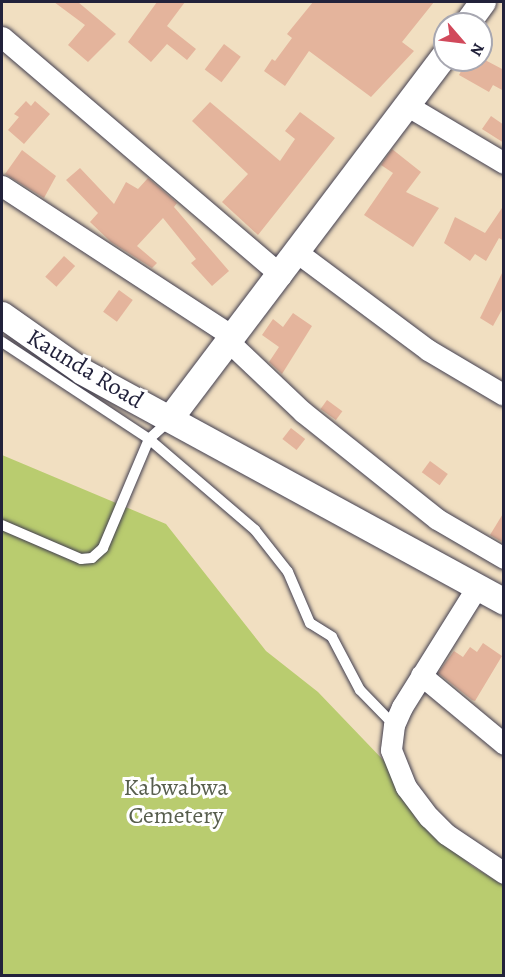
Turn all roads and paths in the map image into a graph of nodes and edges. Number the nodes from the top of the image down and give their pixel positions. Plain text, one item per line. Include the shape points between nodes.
1 (2, 37) edge
2 (433, 72) edge
3 (408, 106) junction
4 (504, 163) edge
5 (2, 186) edge
6 (298, 253) junction
7 (280, 275) junction
8 (2, 315) edge
9 (229, 337) junction
10 (2, 342) edge
11 (504, 395) edge
12 (170, 419) junction
13 (149, 439) junction
14 (2, 525) edge
15 (504, 558) edge
16 (477, 587) junction
17 (504, 602) edge
18 (421, 675) junction
19 (394, 725) junction
20 (504, 744) edge
21 (504, 873) edge

1 - 7 street
2 - 3 street
3 - 4 street
3 - 6 street
5 - 9 street
6 - 7 street
6 - 11 street via 428,350
7 - 9 street
8 - 12 street, Kaunda Road via 83,372
9 - 12 street
9 - 15 street via 303,412 437,519
10 - 13 lane
12 - 13 lane
12 - 16 street, Kaunda Road
13 - 14 lane via 103,548 92,558 81,559
13 - 19 lane via 255,530 275,552 310,623 332,637 360,690
16 - 17 street, Kaunda Road
16 - 18 street
18 - 19 street
18 - 20 street
19 - 21 street via 391,750 416,801 446,834

